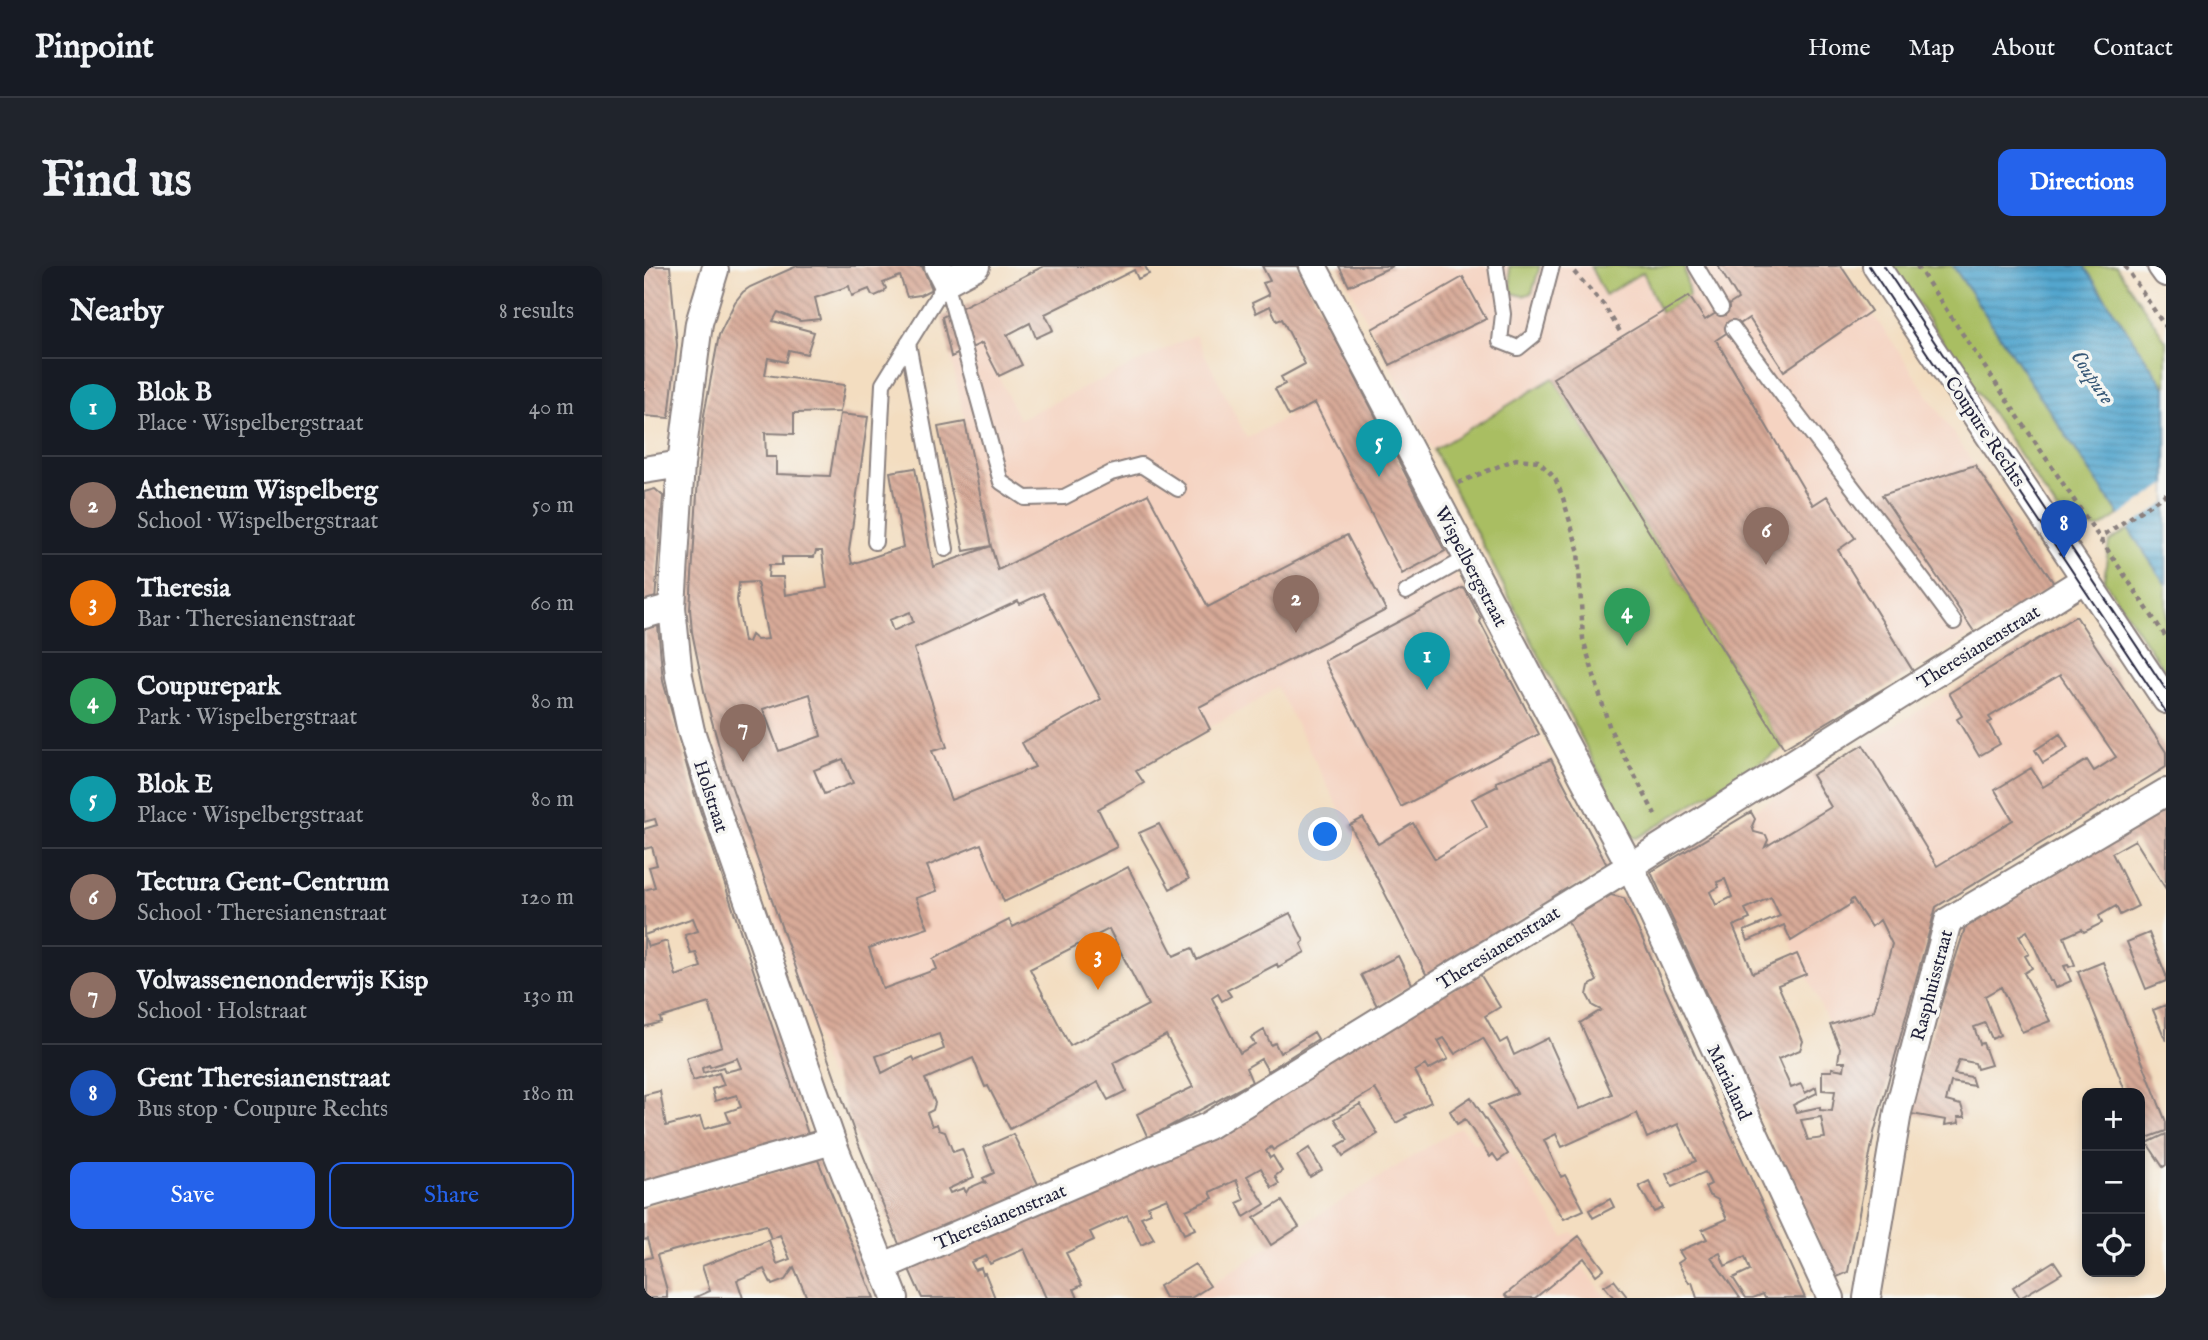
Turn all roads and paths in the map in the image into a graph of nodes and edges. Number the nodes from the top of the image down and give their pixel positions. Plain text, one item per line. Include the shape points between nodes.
1 (976, 266) edge
2 (1312, 266) edge
3 (1496, 266) edge
4 (1552, 266) edge
5 (1568, 266) edge
6 (1696, 266) edge
7 (1876, 266) edge
8 (1917, 266) edge
9 (2125, 266) edge
10 (2161, 266) edge
11 (717, 267) edge
12 (2166, 273) edge
13 (942, 274) edge
14 (1721, 308) dead end
15 (1733, 328) dead end
16 (2166, 328) edge
17 (1622, 335) dead end
18 (908, 343) junction
19 (681, 464) junction
20 (644, 470) edge
21 (1452, 486) dead end
22 (1178, 489) dead end
23 (2166, 494) edge
24 (2104, 535) dead end
25 (875, 542) dead end
26 (946, 549) dead end
27 (1467, 558) junction
28 (2085, 579) junction
29 (1406, 592) dead end
30 (673, 607) junction
31 (644, 615) edge
32 (1954, 622) dead end
33 (2166, 637) edge
34 (2166, 700) edge
35 (2166, 792) edge
36 (1670, 840) junction
37 (1630, 866) junction
38 (832, 1141) junction
39 (644, 1195) edge
40 (884, 1266) junction
41 (895, 1298) edge
42 (1831, 1298) edge
43 (1867, 1298) edge

1 - 13 street
2 - 27 street, Wispelbergstraat
3 - 4 lane via 1503,314 1500,341 1518,348 1534,335
5 - 17 path via 1604,305
6 - 14 lane
7 - 28 street, Coupure Rechts
8 - 33 path
9 - 16 path
10 - 12 street
11 - 19 street, Holstraat via 699,323
13 - 18 lane
13 - 22 lane via 1001,482 1026,498 1064,497 1111,473 1141,465
15 - 32 lane
18 - 25 lane via 883,384
18 - 26 lane
19 - 20 street
19 - 30 street, Holstraat
21 - 36 path via 1516,459 1538,461 1555,478 1578,549 1584,639 1611,729
23 - 24 path
27 - 29 lane
27 - 37 street, Wispelbergstraat
28 - 34 street, Coupure Rechts
28 - 36 street, Theresianenstraat
30 - 31 street
30 - 38 street, Holstraat via 679,676 691,731
35 - 43 street, Rasphuisstraat via 1948,921 1898,1112
36 - 37 street, Theresianenstraat
37 - 40 street, Theresianenstraat via 1208,1126
37 - 42 street, Marialand
38 - 39 street
38 - 40 street, Holstraat
40 - 41 street, Holstraat

